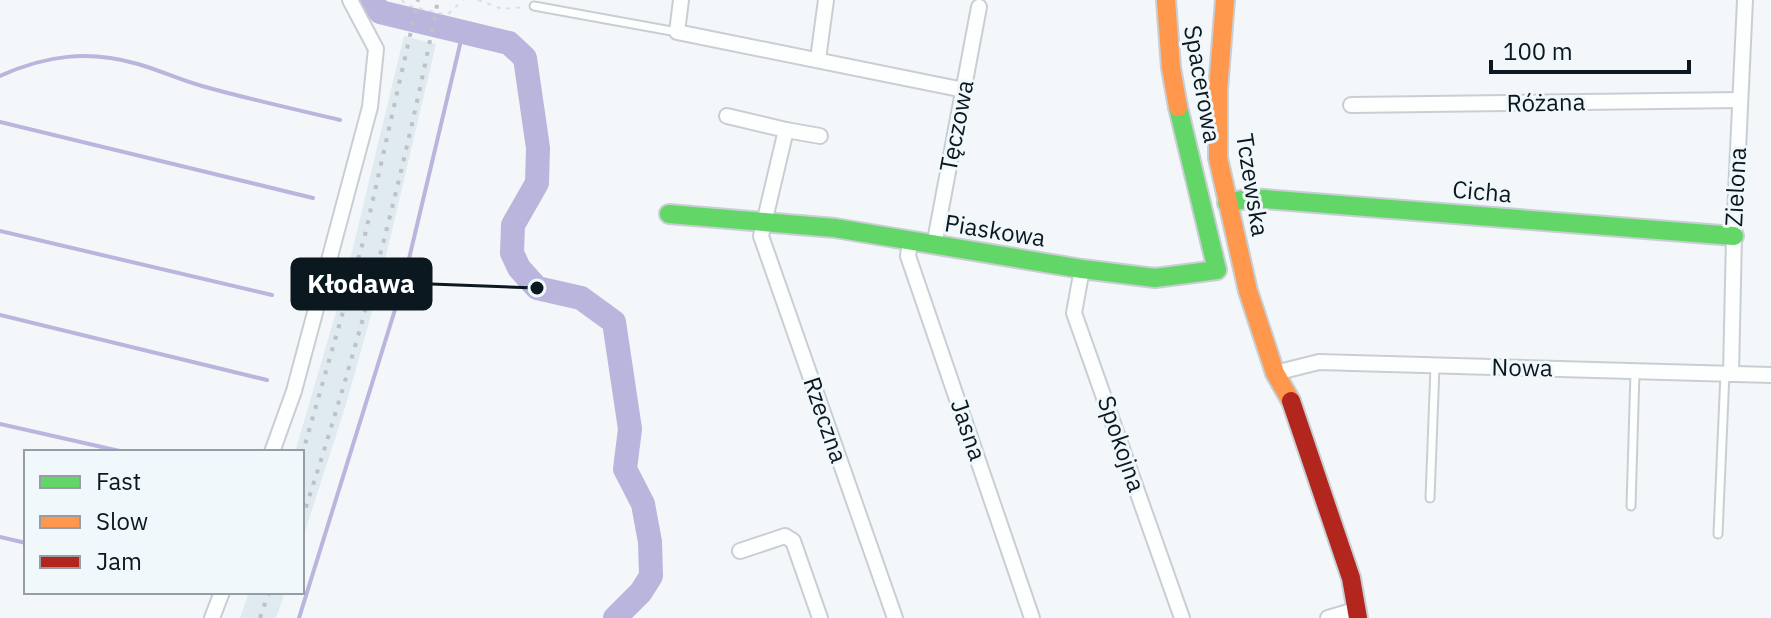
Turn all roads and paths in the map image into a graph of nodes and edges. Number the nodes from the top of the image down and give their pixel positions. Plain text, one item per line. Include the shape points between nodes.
1 (350, 0) edge
2 (402, 0) edge
3 (463, 0) edge
4 (478, 0) edge
5 (681, 0) edge
6 (826, 0) edge
7 (1166, 0) edge
8 (1225, 0) edge
9 (1745, 0) edge
10 (534, 6) joint
11 (979, 7) dead end
12 (677, 32) junction
13 (818, 59) junction
14 (964, 90) junction
15 (1740, 100) junction
16 (1351, 105) dead end
17 (727, 116) dead end
18 (786, 130) junction
19 (820, 136) dead end
20 (1227, 203) junction
21 (669, 214) dead end
22 (765, 221) junction
23 (1734, 236) junction
24 (910, 241) junction
25 (934, 246) junction
26 (1082, 269) junction
27 (1217, 270) joint
28 (1435, 366) junction
29 (1635, 370) junction
30 (1275, 373) junction
31 (1728, 374) junction
32 (1771, 375) edge
33 (273, 450) edge
34 (1430, 498) dead end
35 (1631, 506) dead end
36 (1718, 534) dead end
37 (740, 551) dead end
38 (221, 594) edge
39 (1356, 614) edge
40 (212, 618) edge
41 (820, 618) edge
42 (895, 618) edge
43 (1032, 618) edge
44 (1182, 618) edge
45 (1328, 618) edge

1 - 33 street via 376,49 370,107 294,391
2 - 3 path via 447,15
4 - 10 path via 502,9
5 - 12 street
6 - 13 street
7 - 27 street, Spacerowa via 1179,111
8 - 20 street, Tczewska via 1218,158
9 - 15 street, Zielona
10 - 12 lane
11 - 14 street, Tęczowa
12 - 13 street
13 - 14 street
14 - 25 street, Tęczowa
15 - 16 street, Różana
15 - 23 street, Zielona
17 - 18 street
18 - 19 street
18 - 22 street
20 - 23 street, Cicha via 1251,198
20 - 30 street, Tczewska
21 - 22 street, Piaskowa
22 - 24 street, Piaskowa
22 - 42 street, Rzeczna via 761,236
23 - 31 street, Zielona
24 - 25 street, Piaskowa
24 - 43 street, Jasna via 908,256
25 - 26 street, Piaskowa
26 - 27 street, Piaskowa via 1155,278
26 - 44 street, Spokojna via 1074,313
28 - 29 street, Nowa
28 - 30 street, Nowa via 1319,362
28 - 34 lane
29 - 31 street, Nowa
29 - 35 lane
30 - 39 street, Tczewska via 1276,401 1338,583
31 - 32 street, Nowa
31 - 36 lane
37 - 41 street via 785,536 793,541
38 - 40 street
39 - 45 street

